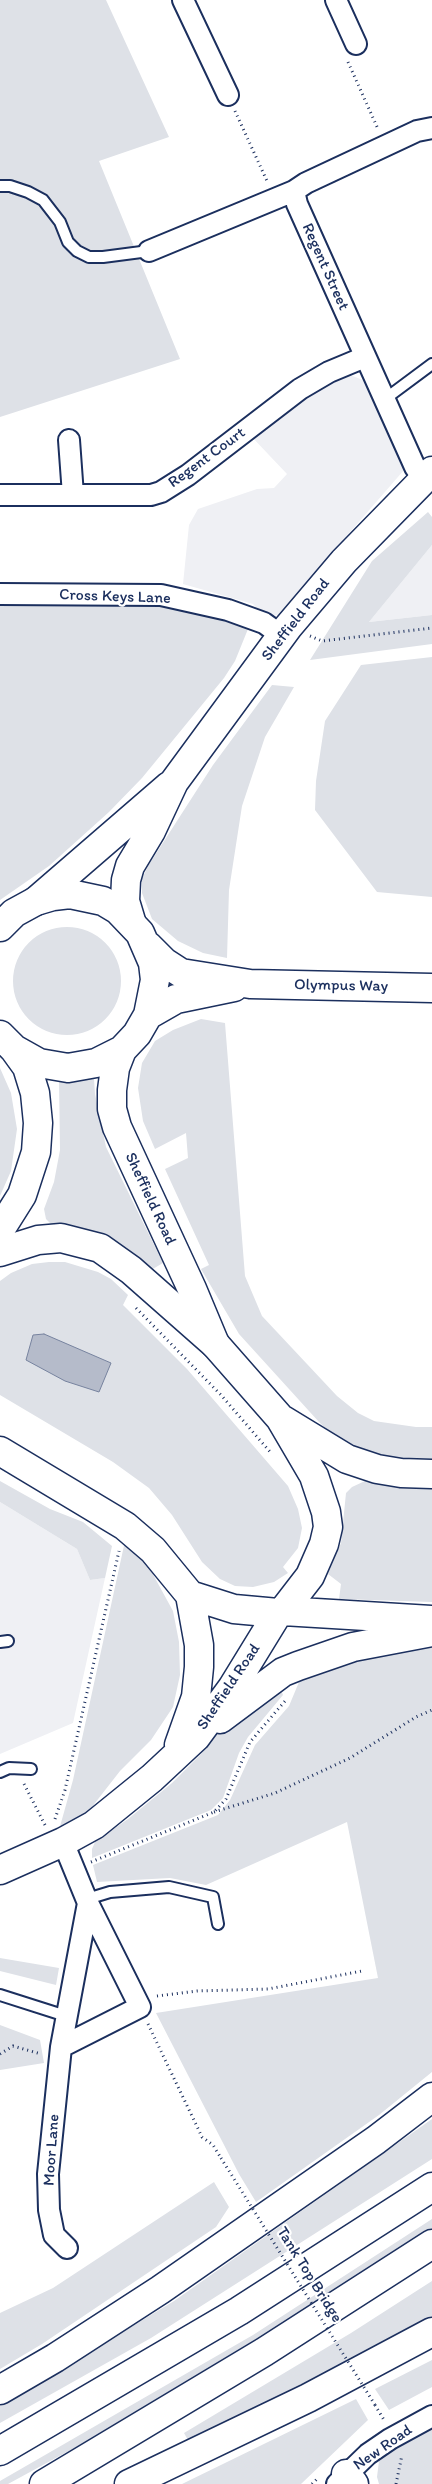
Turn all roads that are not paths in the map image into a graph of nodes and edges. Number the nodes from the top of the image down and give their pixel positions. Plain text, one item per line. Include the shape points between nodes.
1 (183, 0) edge
2 (336, 0) edge
3 (356, 44) road end
4 (228, 95) road end
5 (432, 128) edge
6 (0, 186) edge
7 (294, 191) junction
8 (149, 251) joint
9 (365, 357) junction
10 (432, 364) edge
11 (385, 399) junction
12 (69, 440) dead end
13 (427, 475) edge
14 (0, 495) edge
15 (73, 495) junction
16 (0, 594) edge
17 (285, 632) junction
18 (174, 782) junction
19 (36, 900) junction
20 (131, 921) junction
21 (0, 927) edge
22 (148, 946) junction
23 (250, 984) junction
24 (432, 988) edge
25 (148, 1015) junction
26 (7, 1042) edge
27 (122, 1050) junction
28 (0, 1230) edge
29 (0, 1252) edge
30 (215, 1344) junction
31 (280, 1418) junction
32 (0, 1451) edge
33 (432, 1474) edge
34 (190, 1595) junction
35 (280, 1612) junction
36 (432, 1620) edge
37 (432, 1632) edge
38 (196, 1737) junction
39 (175, 1756) junction
40 (31, 1769) dead end
41 (0, 1772) edge
42 (53, 1841) junction
43 (0, 1870) edge
44 (87, 1901) junction
45 (218, 1924) dead end
46 (0, 1995) edge
47 (66, 2016) junction
48 (61, 2046) junction
49 (432, 2097) edge
50 (432, 2187) edge
51 (432, 2244) edge
52 (67, 2248) dead end
53 (432, 2332) edge
54 (0, 2390) edge
55 (432, 2416) edge
56 (0, 2451) edge
57 (346, 2481) edge
58 (44, 2484) edge
59 (129, 2484) edge

1 - 4 street
2 - 3 street
5 - 7 street via 385,146
6 - 8 lane via 10,186 43,200 77,251 103,258
7 - 8 street
7 - 9 street, Regent Street
9 - 11 street, Regent Street
9 - 15 street, Regent Court via 300,389 161,492 151,495
10 - 11 lane
11 - 13 street, Regent Street via 415,467
12 - 15 street
13 - 17 main road, Sheffield Road via 344,560
14 - 15 street, Regent Court
16 - 17 street, Cross Keys Lane via 161,596 228,610
17 - 18 main road, Sheffield Road
18 - 19 main road, Sheffield Road
18 - 20 main road, Sheffield Road via 130,866 125,901
19 - 20 main road via 52,896 86,896 103,901
19 - 21 main road via 14,913
20 - 22 main road
22 - 23 main road, Olympus Way via 164,962 181,972
22 - 25 main road via 155,980
23 - 24 main road, Olympus Way
23 - 25 main road, Olympus Way via 176,999
25 - 27 main road
26 - 27 main road via 39,1063 68,1068 96,1063
26 - 28 main road via 27,1067 35,1093 38,1123 36,1152 22,1195
27 - 30 main road, Sheffield Road via 112,1090 112,1109 117,1127
29 - 30 main road via 38,1240 61,1238 87,1243 111,1254
30 - 31 main road
31 - 33 main road via 347,1459 401,1474
31 - 35 main road, Sheffield Road via 314,1476 328,1527 310,1576
32 - 34 main road via 125,1526 153,1550
34 - 35 main road via 234,1609
34 - 39 main road, Sheffield Road via 199,1645 196,1697
35 - 36 main road
35 - 38 main road, Sheffield Road via 232,1688
37 - 38 main road via 353,1646 283,1672
38 - 39 main road, Sheffield Road
39 - 42 main road, Sheffield Road via 94,1825
40 - 41 lane
42 - 43 main road, Sheffield Road
42 - 44 street via 75,1869
44 - 45 lane via 110,1892 168,1887 213,1897
44 - 47 street, Moor Lane
44 - 48 street via 138,2004
46 - 47 lane
47 - 48 street, Moor Lane
48 - 52 street, Moor Lane via 48,2174 49,2210 54,2235
49 - 54 main road via 376,2140 160,2290
50 - 56 main road via 239,2311
51 - 58 main road via 264,2352
53 - 59 main road via 308,2398
55 - 57 street, New Road via 390,2439

